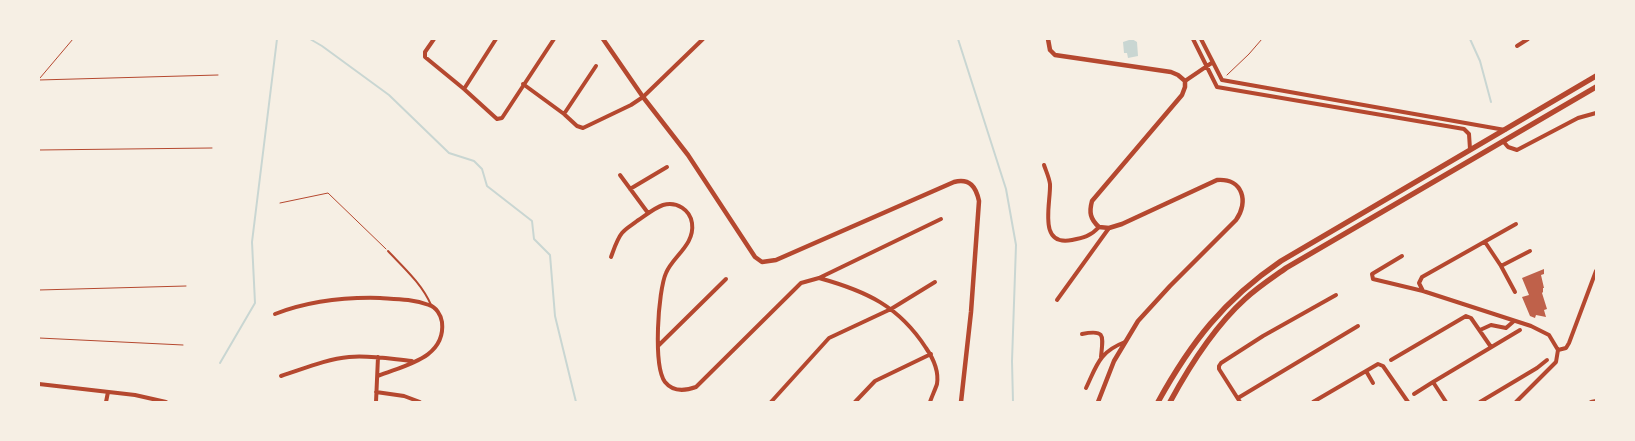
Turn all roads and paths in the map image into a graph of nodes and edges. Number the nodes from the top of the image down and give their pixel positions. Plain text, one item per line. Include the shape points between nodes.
1 (73, 39) edge
2 (434, 39) edge
3 (496, 39) edge
4 (554, 39) edge
5 (603, 39) edge
6 (703, 39) edge
7 (1048, 39) edge
8 (1192, 39) edge
9 (1201, 39) edge
10 (1262, 39) edge
11 (1528, 39) edge
12 (1517, 46) dead end
13 (1213, 62) junction
14 (596, 66) dead end
15 (1206, 66) junction
16 (218, 76) dead end
17 (1596, 76) edge
18 (39, 80) edge
19 (1222, 80) junction
20 (1185, 81) junction
21 (523, 84) junction
22 (1596, 87) edge
23 (464, 89) junction
24 (643, 97) junction
25 (1596, 113) edge
26 (564, 114) junction
27 (1505, 130) junction
28 (1503, 140) junction
29 (212, 148) dead end
30 (39, 150) edge
31 (1470, 150) junction
32 (1044, 165) dead end
33 (667, 167) dead end
34 (620, 175) dead end
35 (630, 189) junction
36 (280, 203) dead end
37 (648, 213) junction
38 (941, 219) dead end
39 (1516, 224) dead end
40 (1099, 227) junction
41 (1109, 228) junction
42 (1485, 242) junction
43 (388, 251) joint
44 (1530, 251) dead end
45 (1402, 256) dead end
46 (611, 257) dead end
47 (1501, 266) junction
48 (1596, 271) edge
49 (819, 278) junction
50 (726, 279) dead end
51 (935, 282) dead end
52 (186, 286) dead end
53 (39, 290) edge
54 (1423, 291) junction
55 (1515, 292) dead end
56 (1336, 295) dead end
57 (1057, 300) dead end
58 (431, 306) junction
59 (891, 308) junction
60 (274, 314) dead end
61 (1514, 321) junction
62 (1358, 326) dead end
63 (1480, 330) junction
64 (1520, 330) dead end
65 (1082, 334) dead end
66 (39, 338) edge
67 (1125, 342) junction
68 (183, 345) dead end
69 (658, 346) junction
70 (1491, 347) junction
71 (1558, 350) junction
72 (931, 354) junction
73 (378, 357) junction
74 (1102, 357) junction
75 (1391, 360) dead end
76 (1546, 360) dead end
77 (414, 361) junction
78 (1366, 370) junction
79 (281, 376) dead end
80 (378, 376) junction
81 (1433, 382) junction
82 (1373, 383) dead end
83 (39, 384) edge
84 (1086, 388) dead end
85 (108, 392) junction
86 (376, 392) junction
87 (1414, 394) dead end
88 (1239, 400) edge
89 (1596, 401) edge
90 (106, 402) edge
91 (166, 402) edge
92 (376, 402) edge
93 (420, 402) edge
94 (771, 402) edge
95 (855, 402) edge
96 (930, 402) edge
97 (961, 402) edge
98 (1098, 402) edge
99 (1158, 402) edge
100 (1170, 402) edge
101 (1313, 402) edge
102 (1408, 402) edge
103 (1446, 402) edge
104 (1480, 402) edge
105 (1516, 402) edge
106 (1591, 402) edge

1 - 18 path
2 - 23 street via 424,52 425,57
3 - 23 street
4 - 21 street
5 - 24 street
6 - 24 street
7 - 20 street via 1050,50 1055,55 1171,72
8 - 15 street
9 - 13 street
10 - 19 path
11 - 12 street
13 - 15 street
13 - 19 street
14 - 26 street
15 - 20 street
15 - 31 street via 1217,87 1464,129 1469,134
16 - 18 path
17 - 27 main road
19 - 27 street
20 - 40 street via 1182,95 1092,201 1091,218
21 - 23 street via 502,118 497,118
21 - 26 street
22 - 28 main road
24 - 26 street via 581,128
24 - 97 street via 688,156 755,257 762,262 776,260 954,182 971,183 979,201
25 - 28 street via 1578,118 1517,150 1508,147
27 - 31 main road
28 - 100 main road via 1286,268 1263,285 1235,309 1212,336
29 - 30 path
31 - 99 main road via 1257,278 1205,330
32 - 40 street via 1049,179 1052,236 1066,241 1092,234
33 - 35 street
34 - 35 street
35 - 37 street
36 - 43 path via 328,193
37 - 46 street via 623,232
37 - 69 street via 664,205 681,206 692,223 692,234 685,248 666,271 662,282
38 - 49 street
39 - 42 street
40 - 41 street
41 - 57 street
41 - 67 street via 1218,180 1236,186 1244,198 1236,220 1158,299
42 - 47 street
42 - 54 street via 1422,277
43 - 58 lane via 420,286
44 - 47 street
45 - 54 street via 1372,274 1373,279
47 - 55 street
48 - 71 street via 1569,343 1566,348
49 - 59 street via 864,293
49 - 69 street via 801,283 696,387 680,390 666,383 658,362
50 - 69 street
51 - 59 street
52 - 53 path
54 - 61 street
56 - 88 street via 1221,363 1219,370
58 - 60 street via 397,299 352,298 323,301
58 - 77 street via 442,319 440,341 426,357
59 - 72 street
59 - 94 street via 829,338
61 - 63 street via 1506,328 1490,325
61 - 71 street via 1549,335
62 - 88 street
63 - 70 street
63 - 75 street via 1466,316
64 - 70 street
65 - 74 street via 1099,333
66 - 68 path
67 - 74 street via 1112,347
67 - 98 street
70 - 81 street
71 - 105 street via 1554,366
72 - 95 street via 875,381
72 - 96 street via 937,369 937,384
73 - 77 street
73 - 79 street via 330,360
73 - 80 street
74 - 84 street
76 - 104 street
77 - 80 street
78 - 82 street
78 - 101 street
78 - 102 street via 1376,364 1382,365
80 - 86 street
81 - 87 street
81 - 103 street
83 - 85 street
85 - 90 street
85 - 91 street
86 - 92 street
86 - 93 street
89 - 106 street

